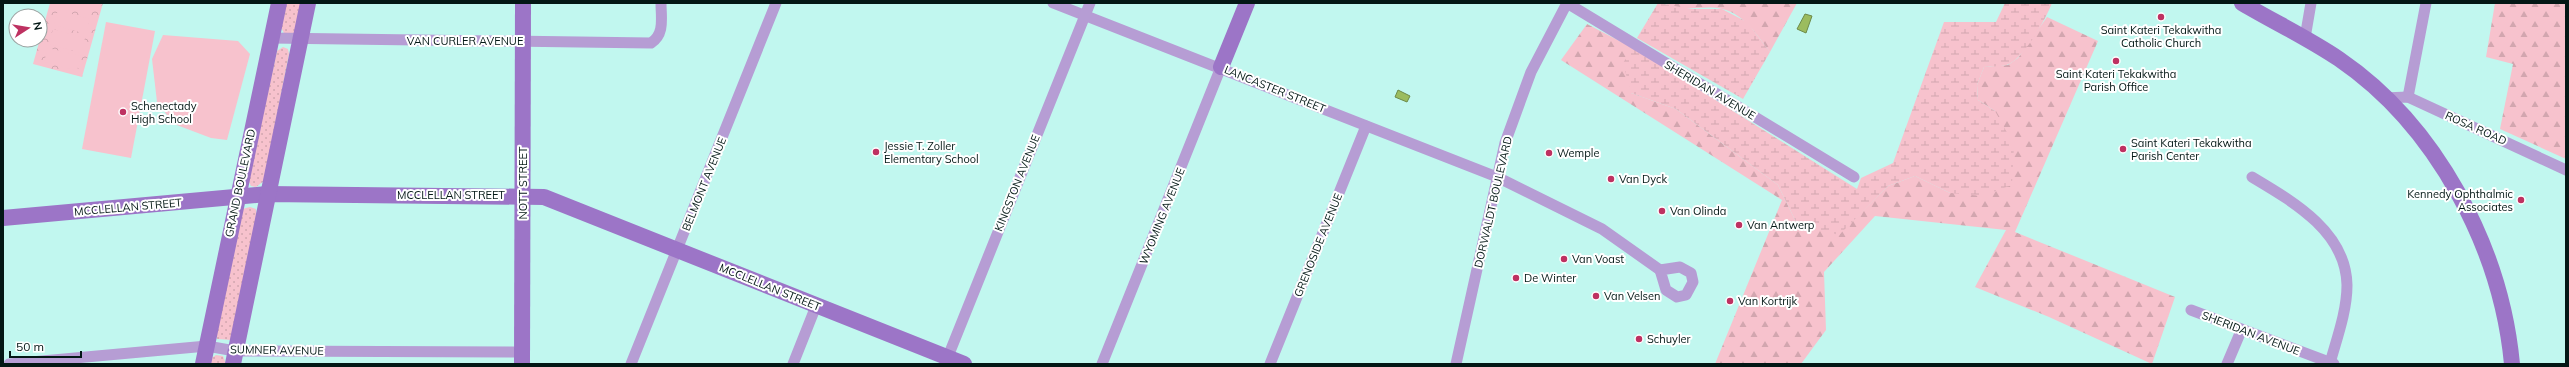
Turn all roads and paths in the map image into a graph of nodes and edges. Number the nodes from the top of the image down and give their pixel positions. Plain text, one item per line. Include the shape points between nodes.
1 (279, 3) edge
2 (308, 3) edge
3 (523, 3) edge
4 (661, 3) edge
5 (776, 3) edge
6 (1053, 3) edge
7 (1090, 3) edge
8 (1247, 3) edge
9 (1567, 3) edge
10 (2242, 3) edge
11 (2311, 3) edge
12 (2426, 3) edge
13 (1085, 16) junction
14 (271, 38) junction
15 (2305, 38) junction
16 (300, 40) junction
17 (523, 42) junction
18 (1221, 67) junction
19 (2408, 97) junction
20 (2384, 98) junction
21 (1366, 126) junction
22 (2566, 170) edge
23 (1497, 177) junction
24 (1854, 177) dead end
25 (2252, 177) dead end
26 (267, 194) junction
27 (237, 196) junction
28 (522, 196) junction
29 (3, 218) edge
30 (678, 249) junction
31 (1660, 270) dead end
32 (816, 306) junction
33 (2191, 310) dead end
34 (2242, 330) junction
35 (207, 346) junction
36 (234, 358) edge
37 (522, 358) edge
38 (946, 361) edge
39 (2332, 363) edge
40 (9, 364) edge
41 (204, 364) edge
42 (632, 364) edge
43 (793, 364) edge
44 (964, 364) edge
45 (1102, 364) edge
46 (1270, 364) edge
47 (1456, 364) edge
48 (2227, 364) edge
49 (2512, 364) edge

1 - 14 street, GRAND BOULEVARD
2 - 16 street
3 - 17 street, NOTT STREET
4 - 17 street, VAN CURLER AVENUE via 661,32 651,43
5 - 30 street, BELMONT AVENUE
6 - 13 street, LANCASTER STREET
7 - 13 street, KINGSTON AVENUE
8 - 18 street
9 - 23 street, DORWALDT BOULEVARD via 1531,72 1505,143
9 - 24 street, SHERIDAN AVENUE
10 - 15 street
11 - 15 street
12 - 19 street
13 - 18 street, LANCASTER STREET
13 - 38 street, KINGSTON AVENUE
14 - 16 street, VAN CURLER AVENUE
14 - 27 street, GRAND BOULEVARD
15 - 20 street via 2360,75
16 - 17 street, VAN CURLER AVENUE
16 - 26 street
17 - 28 street, NOTT STREET
18 - 21 street, LANCASTER STREET
18 - 45 street, WYOMING AVENUE
19 - 20 street, ROSA ROAD
19 - 22 street, ROSA ROAD
20 - 49 street via 2426,145 2459,193 2475,225 2501,295
21 - 23 street, LANCASTER STREET
21 - 46 street, GRENOSIDE AVENUE
23 - 31 street, LANCASTER STREET via 1602,229
23 - 47 street, DORWALDT BOULEVARD
25 - 39 street via 2306,211 2326,232 2342,261 2347,284 2344,312
26 - 27 street, MCCLELLAN STREET
26 - 28 street, MCCLELLAN STREET
26 - 36 street
27 - 29 street, MCCLELLAN STREET
27 - 35 street, GRAND BOULEVARD
28 - 30 street, MCCLELLAN STREET via 544,197
28 - 37 street, NOTT STREET
30 - 32 street, MCCLELLAN STREET
30 - 42 street, BELMONT AVENUE
32 - 38 street, MCCLELLAN STREET
32 - 43 street
33 - 34 street, SHERIDAN AVENUE
34 - 39 street, SHERIDAN AVENUE
34 - 48 street
35 - 36 street, SUMNER AVENUE
35 - 40 street, SUMNER AVENUE
35 - 41 street, GRAND BOULEVARD
36 - 37 street, SUMNER AVENUE
38 - 44 street, MCCLELLAN STREET

